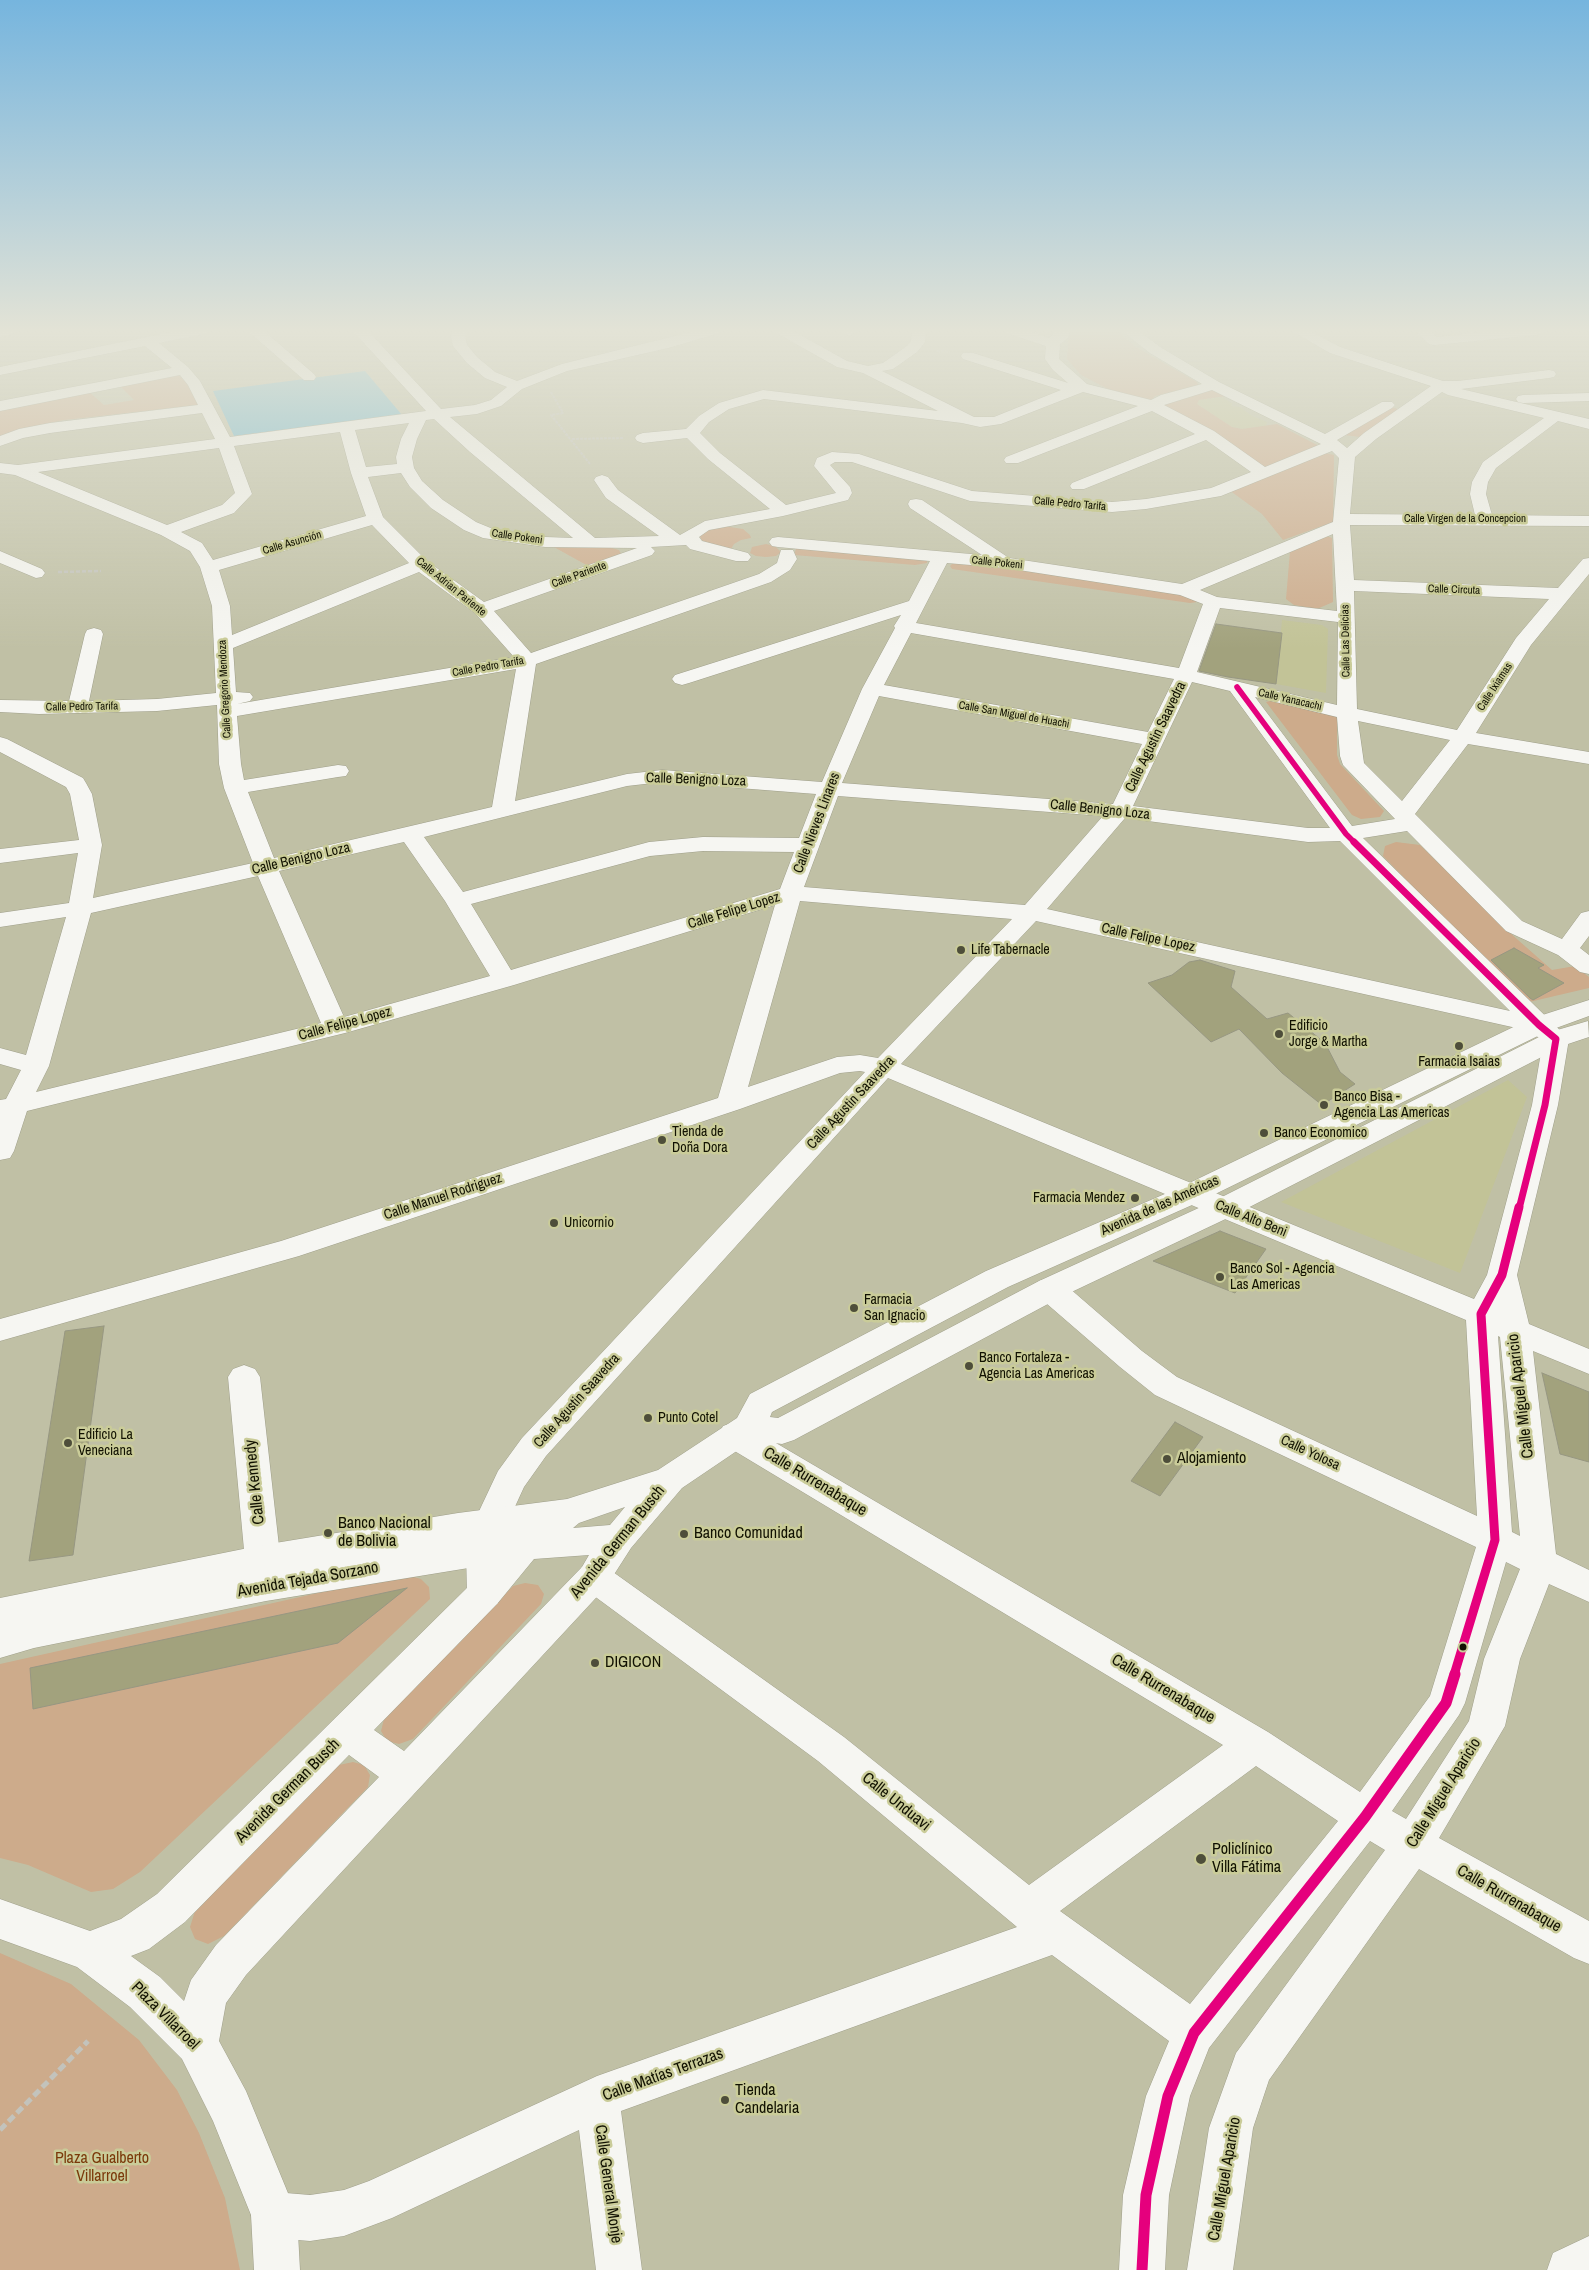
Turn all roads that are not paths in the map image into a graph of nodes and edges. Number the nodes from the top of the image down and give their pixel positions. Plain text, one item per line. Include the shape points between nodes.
1 (222, 437) edge
2 (271, 437) edge
3 (350, 437) edge
4 (410, 437) edge
5 (463, 437) edge
6 (653, 437) edge
7 (695, 437) edge
8 (1071, 437) edge
9 (1201, 437) edge
10 (1212, 437) edge
11 (1319, 437) edge
12 (1338, 437) edge
13 (1369, 437) edge
14 (1527, 437) edge
15 (643, 438) road end
16 (1329, 442) junction
17 (225, 443) junction
18 (1347, 456) junction
19 (1012, 460) dead end
20 (406, 468) junction
21 (9, 469) edge
22 (359, 473) junction
23 (1264, 474) junction
24 (602, 480) road end
25 (1078, 486) dead end
26 (916, 504) dead end
27 (777, 512) junction
28 (375, 519) junction
29 (1485, 519) junction
30 (1589, 521) edge
31 (1341, 522) junction
32 (711, 525) junction
33 (168, 531) junction
34 (683, 539) junction
35 (592, 544) junction
36 (770, 545) junction
37 (0, 556) edge
38 (750, 559) junction
39 (1006, 563) junction
40 (938, 564) junction
41 (1589, 564) edge
42 (421, 565) junction
43 (209, 567) junction
44 (36, 573) dead end
45 (992, 579) dead end
46 (1344, 585) junction
47 (739, 586) junction
48 (1184, 590) junction
49 (1563, 594) junction
50 (1135, 600) dead end
51 (1213, 602) junction
52 (915, 605) junction
53 (482, 610) junction
54 (1347, 618) junction
55 (903, 626) junction
56 (94, 634) dead end
57 (223, 645) junction
58 (523, 655) junction
59 (1186, 676) junction
60 (682, 678) dead end
61 (1237, 688) junction
62 (872, 689) junction
63 (0, 706) edge
64 (225, 706) junction
65 (78, 707) junction
66 (1347, 713) junction
67 (1463, 737) junction
68 (1156, 740) junction
69 (0, 743) edge
70 (1589, 758) edge
71 (338, 771) dead end
72 (830, 787) junction
73 (236, 788) junction
74 (502, 811) junction
75 (1120, 811) junction
76 (1409, 818) junction
77 (410, 834) junction
78 (1346, 834) junction
79 (808, 845) junction
80 (91, 846) junction
81 (0, 856) edge
82 (266, 867) junction
83 (790, 893) junction
84 (457, 901) junction
85 (80, 908) junction
86 (1031, 913) junction
87 (1589, 918) edge
88 (0, 920) edge
89 (1567, 950) junction
90 (1589, 967) edge
91 (505, 980) junction
92 (1589, 1008) edge
93 (336, 1027) junction
94 (1589, 1029) edge
95 (1547, 1032) junction
96 (0, 1056) edge
97 (36, 1066) junction
98 (884, 1066) junction
99 (730, 1102) junction
100 (8, 1108) edge
101 (0, 1151) edge
102 (1191, 1194) junction
103 (1224, 1208) junction
104 (1502, 1275) junction
105 (1050, 1289) junction
106 (1482, 1314) junction
107 (0, 1330) edge
108 (1514, 1331) junction
109 (1589, 1362) edge
110 (244, 1377) dead end
111 (742, 1431) junction
112 (670, 1479) junction
113 (567, 1513) junction
114 (486, 1538) junction
115 (619, 1538) junction
116 (1495, 1540) junction
117 (525, 1546) junction
118 (1540, 1562) junction
119 (264, 1573) junction
120 (594, 1577) junction
121 (1589, 1587) edge
122 (485, 1593) junction
123 (0, 1613) edge
124 (0, 1642) edge
125 (346, 1732) junction
126 (1255, 1744) junction
127 (407, 1775) junction
128 (1365, 1817) junction
129 (1414, 1844) junction
130 (0, 1919) edge
131 (1042, 1921) junction
132 (1589, 1944) edge
133 (90, 1951) junction
134 (1194, 2033) junction
135 (196, 2044) junction
136 (597, 2098) junction
137 (274, 2215) junction
138 (1589, 2259) edge
139 (277, 2270) edge
140 (619, 2270) edge
141 (1142, 2270) edge
142 (1210, 2270) edge
143 (1570, 2270) edge

1 - 17 main road
2 - 17 main road
3 - 22 main road, Calle Adrian Pariente
4 - 20 main road via 404,456
5 - 35 main road
6 - 15 main road
7 - 27 main road
8 - 19 main road
9 - 25 main road
10 - 23 main road
11 - 16 main road
12 - 16 main road, Calle Pedro Tarifa
13 - 18 main road
14 - 29 main road via 1484,472 1478,494
16 - 18 main road
16 - 23 main road, Calle Pedro Tarifa via 1321,452
17 - 21 main road
17 - 33 main road via 244,494 228,508
18 - 31 main road, Calle Las Delicias
20 - 22 main road
20 - 35 main road, Calle Pokeni via 416,484 437,504 454,517 489,534 522,540
21 - 33 main road, Calle Gregorio Mendoza
22 - 28 main road, Calle Adrian Pariente
23 - 27 main road, Calle Pedro Tarifa via 1198,495 1146,504 1097,507 970,496 863,460 832,457 823,461 822,466 844,493 830,500
24 - 34 main road via 612,494
26 - 39 main road
27 - 32 main road
27 - 36 main road
28 - 42 main road, Calle Adrian Pariente
28 - 43 main road, Calle Asunción
29 - 30 main road, Calle Virgen de la Concepcion
29 - 31 main road, Calle Virgen de la Concepcion
31 - 46 main road, Calle Las Delicias
31 - 48 main road
32 - 34 main road, Calle Pariente
32 - 36 main road via 734,525
33 - 43 main road, Calle Gregorio Mendoza via 196,547
34 - 35 main road, Calle Pokeni
34 - 38 main road via 702,548
34 - 53 main road, Calle Pariente
36 - 38 main road
36 - 38 main road, Calle Pedro Tarifa via 739,547 737,550
36 - 40 main road, Calle Pokeni
36 - 47 main road, Calle Pedro Tarifa via 780,571
37 - 44 main road
38 - 47 main road, Calle Pedro Tarifa via 756,570
39 - 40 main road, Calle Pokeni
39 - 48 main road, Calle Pokeni
40 - 45 main road, Calle Pokeni
40 - 52 main road, Calle Nieves Linares
41 - 49 main road, Calle Ixiamas
42 - 53 main road, Calle Adrian Pariente
42 - 57 main road
43 - 57 main road, Calle Gregorio Mendoza via 220,606
46 - 49 main road, Calle Circuta
46 - 54 main road, Calle Las Delicias
47 - 58 main road, Calle Pedro Tarifa
48 - 51 main road, Calle Pokeni
49 - 67 main road, Calle Ixiamas via 1523,642
50 - 51 main road, Calle Pokeni via 1193,607
51 - 54 main road, Calle Pokeni
51 - 59 main road, Calle Agustin Saavedra
52 - 55 main road, Calle Nieves Linares
52 - 60 main road
53 - 58 main road, Calle Adrian Pariente
54 - 66 main road, Calle Las Delicias
55 - 59 main road, Calle Yanacachi
55 - 62 main road, Calle Nieves Linares
56 - 65 main road
57 - 64 main road, Calle Gregorio Mendoza
58 - 64 main road, Calle Pedro Tarifa
58 - 74 main road
59 - 61 main road, Calle Yanacachi
59 - 68 main road, Calle Agustin Saavedra
61 - 66 main road, Calle Yanacachi
61 - 78 main road
62 - 68 main road, Calle San Miguel de Huachi
62 - 72 main road, Calle Nieves Linares
63 - 65 main road, Calle Pedro Tarifa
64 - 65 main road, Calle Pedro Tarifa
64 - 73 main road, Calle Gregorio Mendoza via 230,764
66 - 67 main road, Calle Yanacachi
66 - 76 main road, Calle Las Delicias via 1354,765
67 - 70 main road, Calle Yanacachi
67 - 76 main road, Calle Ixiamas
68 - 75 main road, Calle Agustin Saavedra
69 - 80 main road via 74,783 81,794
71 - 73 main road
72 - 74 main road, Calle Benigno Loza via 662,776 627,780
72 - 75 main road, Calle Benigno Loza
72 - 79 main road, Calle Nieves Linares
73 - 82 main road, Calle Gregorio Mendoza
74 - 77 main road, Calle Benigno Loza
75 - 78 main road, Calle Benigno Loza via 1308,835
75 - 86 main road, Calle Agustin Saavedra
76 - 78 main road
76 - 89 main road, Calle Las Delicias via 1514,926
77 - 82 main road, Calle Benigno Loza
77 - 84 main road
78 - 95 main road
79 - 83 main road, Calle Nieves Linares
79 - 84 main road via 704,844 650,849
80 - 81 main road
80 - 85 main road
82 - 85 main road, Calle Benigno Loza
82 - 93 main road, Calle Gregorio Mendoza
83 - 86 main road, Calle Felipe Lopez
83 - 91 main road, Calle Felipe Lopez
83 - 99 main road, Calle Nieves Linares
84 - 91 main road
85 - 88 main road, Calle Benigno Loza
85 - 97 main road
86 - 95 main road, Calle Felipe Lopez
86 - 98 main road, Calle Agustin Saavedra
87 - 89 main road
89 - 90 main road, Calle Las Delicias
91 - 93 main road, Calle Felipe Lopez
92 - 95 main road, Avenida de las Américas
93 - 100 main road, Calle Felipe Lopez
94 - 95 main road, Avenida de las Américas
95 - 102 main road, Avenida de las Américas
95 - 103 main road, Avenida de las Américas
95 - 104 main road, Calle Miguel Aparicio via 1545,1105
96 - 97 main road
97 - 100 main road
98 - 99 main road, Calle Manuel Rodriguez via 837,1065
98 - 102 main road, Calle Alto Beni
98 - 114 main road, Calle Agustin Saavedra via 534,1448 510,1480
99 - 107 main road, Calle Manuel Rodriguez via 289,1249
100 - 101 main road
102 - 103 main road, Calle Alto Beni
102 - 111 main road, Avenida de las Américas via 997,1279 761,1403
103 - 105 main road, Avenida de las Américas
103 - 106 main road, Calle Alto Beni
104 - 106 main road, Calle Miguel Aparicio
104 - 108 main road, Calle Miguel Aparicio
105 - 111 main road, Avenida de las Américas via 782,1430
105 - 116 main road, Calle Yolosa via 1166,1386
106 - 108 main road, Calle Alto Beni
106 - 116 main road
108 - 109 main road, Calle Alto Beni
108 - 118 main road, Calle Miguel Aparicio
110 - 119 main road, Calle Kennedy
111 - 112 main road, Avenida de las Américas
111 - 126 main road, Calle Rurrenabaque
112 - 113 main road, Avenida German Busch
112 - 115 main road, Avenida German Busch
113 - 114 main road, Avenida Tejada Sorzano
113 - 117 main road, Avenida German Busch
114 - 117 main road, Avenida Tejada Sorzano
114 - 119 main road, Avenida Tejada Sorzano
114 - 122 main road, Calle Agustin Saavedra
115 - 117 main road, Avenida Tejada Sorzano
115 - 120 main road, Avenida German Busch
116 - 118 main road, Calle Yolosa
116 - 128 main road via 1446,1703
117 - 122 main road, Avenida German Busch
118 - 121 main road, Calle Yolosa
118 - 129 main road, Calle Miguel Aparicio via 1502,1659 1486,1726
119 - 123 main road, Avenida Tejada Sorzano
119 - 124 main road, Avenida Tejada Sorzano
120 - 127 main road, Avenida German Busch
120 - 131 main road, Calle Unduavi via 831,1749
122 - 125 main road, Avenida German Busch
125 - 127 main road
125 - 133 main road, Avenida German Busch via 171,1908 134,1935
126 - 128 main road, Calle Rurrenabaque
126 - 131 main road, Calle Matías Terrazas
127 - 135 main road, Avenida German Busch via 232,1960 206,1995
128 - 129 main road, Calle Rurrenabaque
128 - 134 main road
129 - 132 main road, Calle Rurrenabaque
129 - 142 main road, Calle Miguel Aparicio via 1251,2068 1231,2128
130 - 133 main road, Plaza Villarroel
131 - 134 main road, Calle Unduavi
131 - 136 main road, Calle Matías Terrazas
133 - 135 main road, Plaza Villarroel via 145,1992
134 - 141 main road via 1168,2096 1146,2194
135 - 137 main road, Plaza Villarroel via 230,2107
136 - 137 main road, Calle Matías Terrazas via 376,2202 344,2213 310,2218
136 - 140 main road, Calle General Monje
137 - 139 main road, Plaza Villarroel
138 - 143 main road

